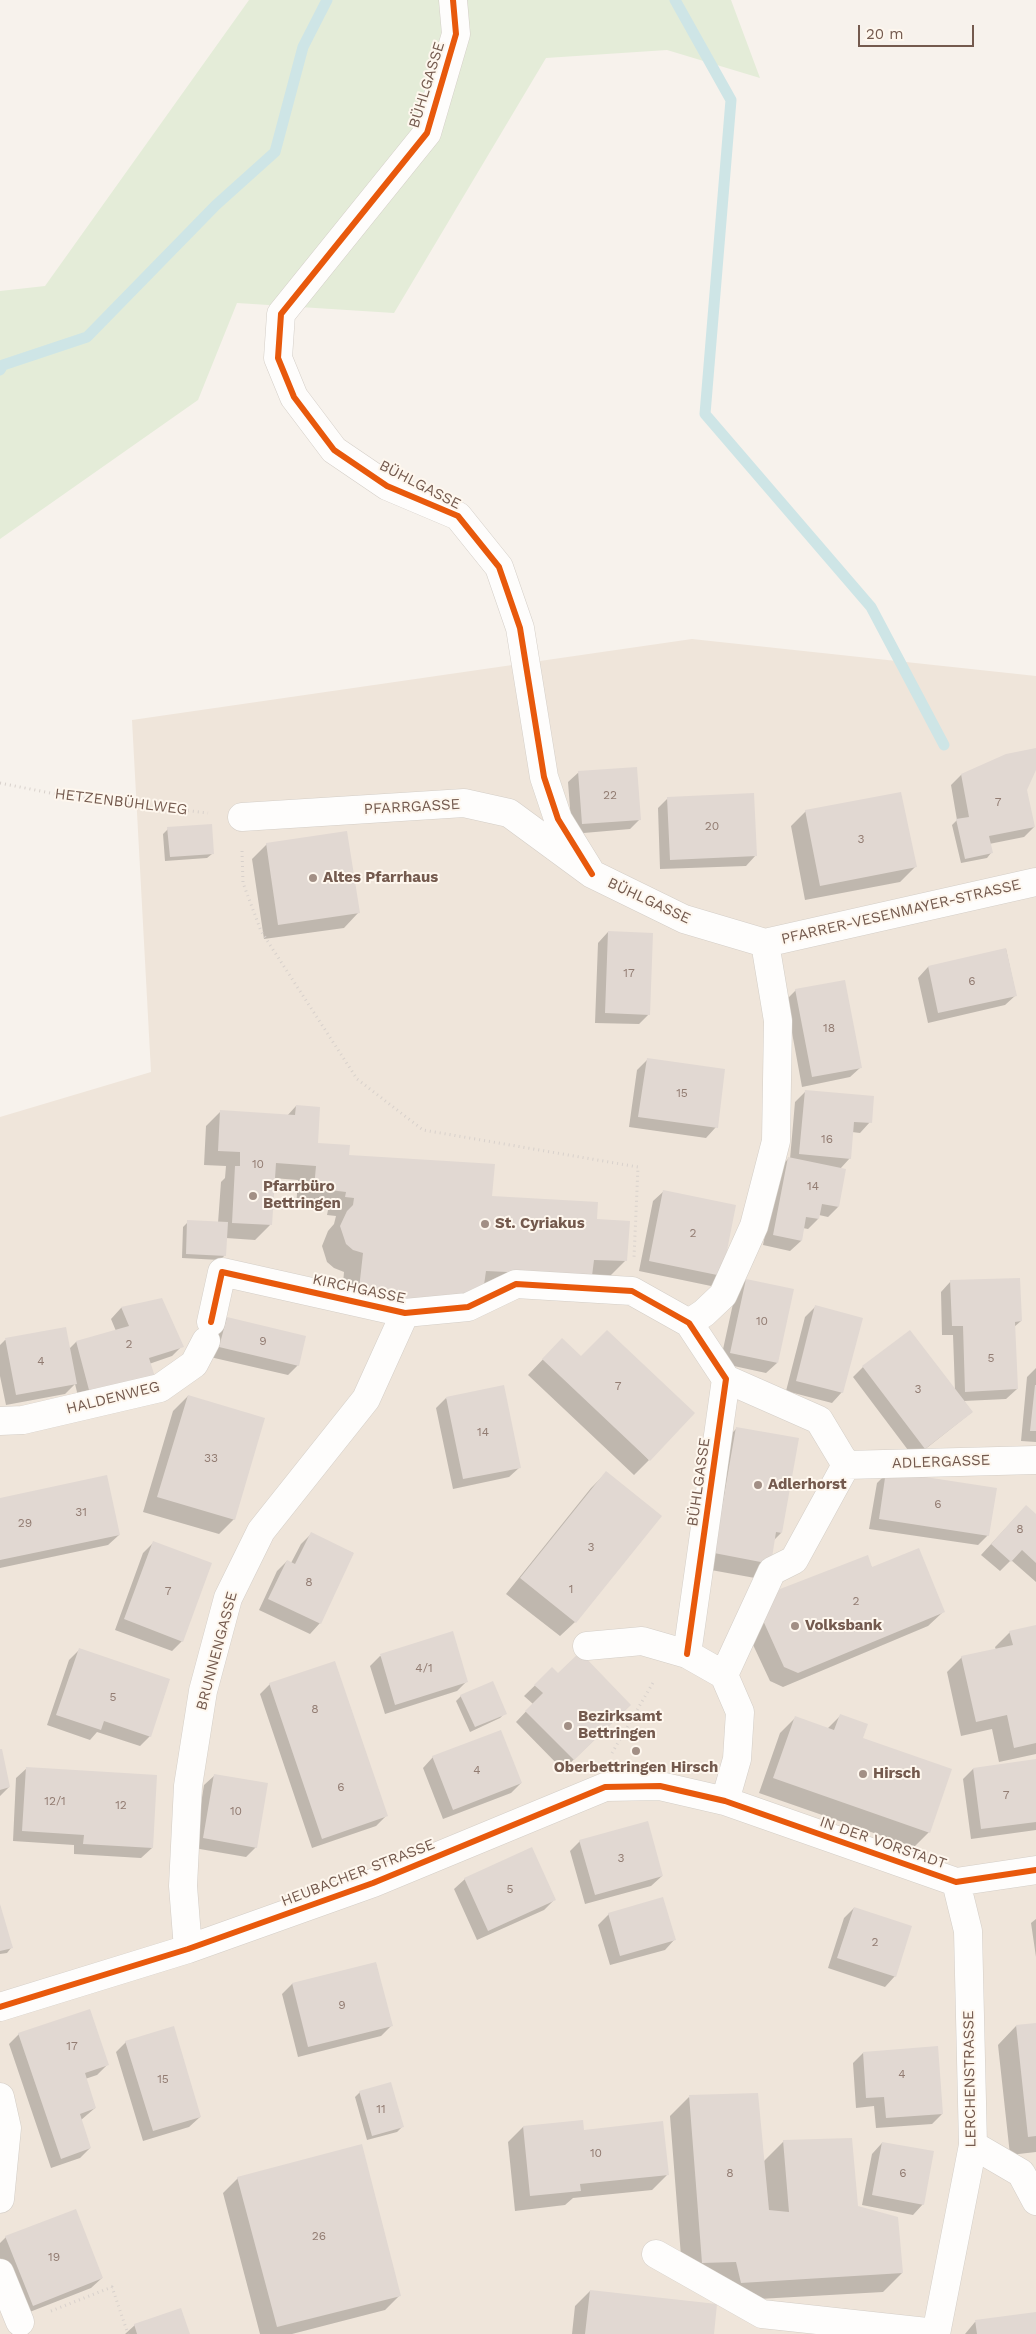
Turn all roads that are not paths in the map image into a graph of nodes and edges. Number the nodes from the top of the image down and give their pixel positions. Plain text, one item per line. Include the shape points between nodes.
1 (453, 0) edge
2 (242, 817) road end
3 (592, 874) junction
4 (1036, 882) edge
5 (765, 943) junction
6 (222, 1272) joint
7 (405, 1313) junction
8 (689, 1323) junction
9 (726, 1379) junction
10 (0, 1421) edge
11 (1036, 1460) edge
12 (846, 1465) junction
13 (587, 1646) dead end
14 (679, 1652) junction
15 (724, 1675) junction
16 (725, 1801) junction
17 (1036, 1870) edge
18 (956, 1882) junction
19 (188, 1949) junction
20 (0, 2007) edge
21 (0, 2096) edge
22 (973, 2144) junction
23 (0, 2199) edge
24 (1036, 2201) edge
25 (656, 2254) dead end
26 (0, 2273) edge
27 (20, 2322) road end
28 (936, 2333) edge

1 - 3 street, BÜHLGASSE via 456,34 427,133 281,314 278,358 294,397 334,450 387,486 458,516 499,567 520,628 544,778 558,819
2 - 3 street, PFARRGASSE via 464,803 509,813
3 - 5 street, BÜHLGASSE via 684,919
4 - 5 street, PFARRER-VESENMAYER-STRASSE
5 - 8 street via 778,1021 776,1141 754,1226 723,1295
6 - 7 street, KIRCHGASSE
6 - 10 street, HALDENWEG via 209,1331 194,1364 160,1388 23,1420
7 - 8 street, KIRCHGASSE via 468,1307 516,1284 632,1291
7 - 19 street, BRUNNENGASSE via 366,1399 261,1531 228,1598 203,1691 188,1786 183,1886
8 - 9 street
9 - 12 street via 819,1420
9 - 14 street, BÜHLGASSE
11 - 12 street, ADLERGASSE
12 - 15 street via 794,1560 772,1571
13 - 14 street via 642,1641
14 - 15 street
15 - 16 street via 740,1712 738,1759
16 - 18 street, IN DER VORSTADT
16 - 19 street, HEUBACHER STRASSE via 660,1786 605,1787 373,1883
17 - 18 street, IN DER VORSTADT
18 - 22 street, LERCHENSTRASSE via 968,1931
19 - 20 street, HEUBACHER STRASSE
21 - 23 street via 7,2128
22 - 24 street via 1021,2174
22 - 28 street, LERCHENSTRASSE
25 - 28 street via 762,2314
26 - 27 street

